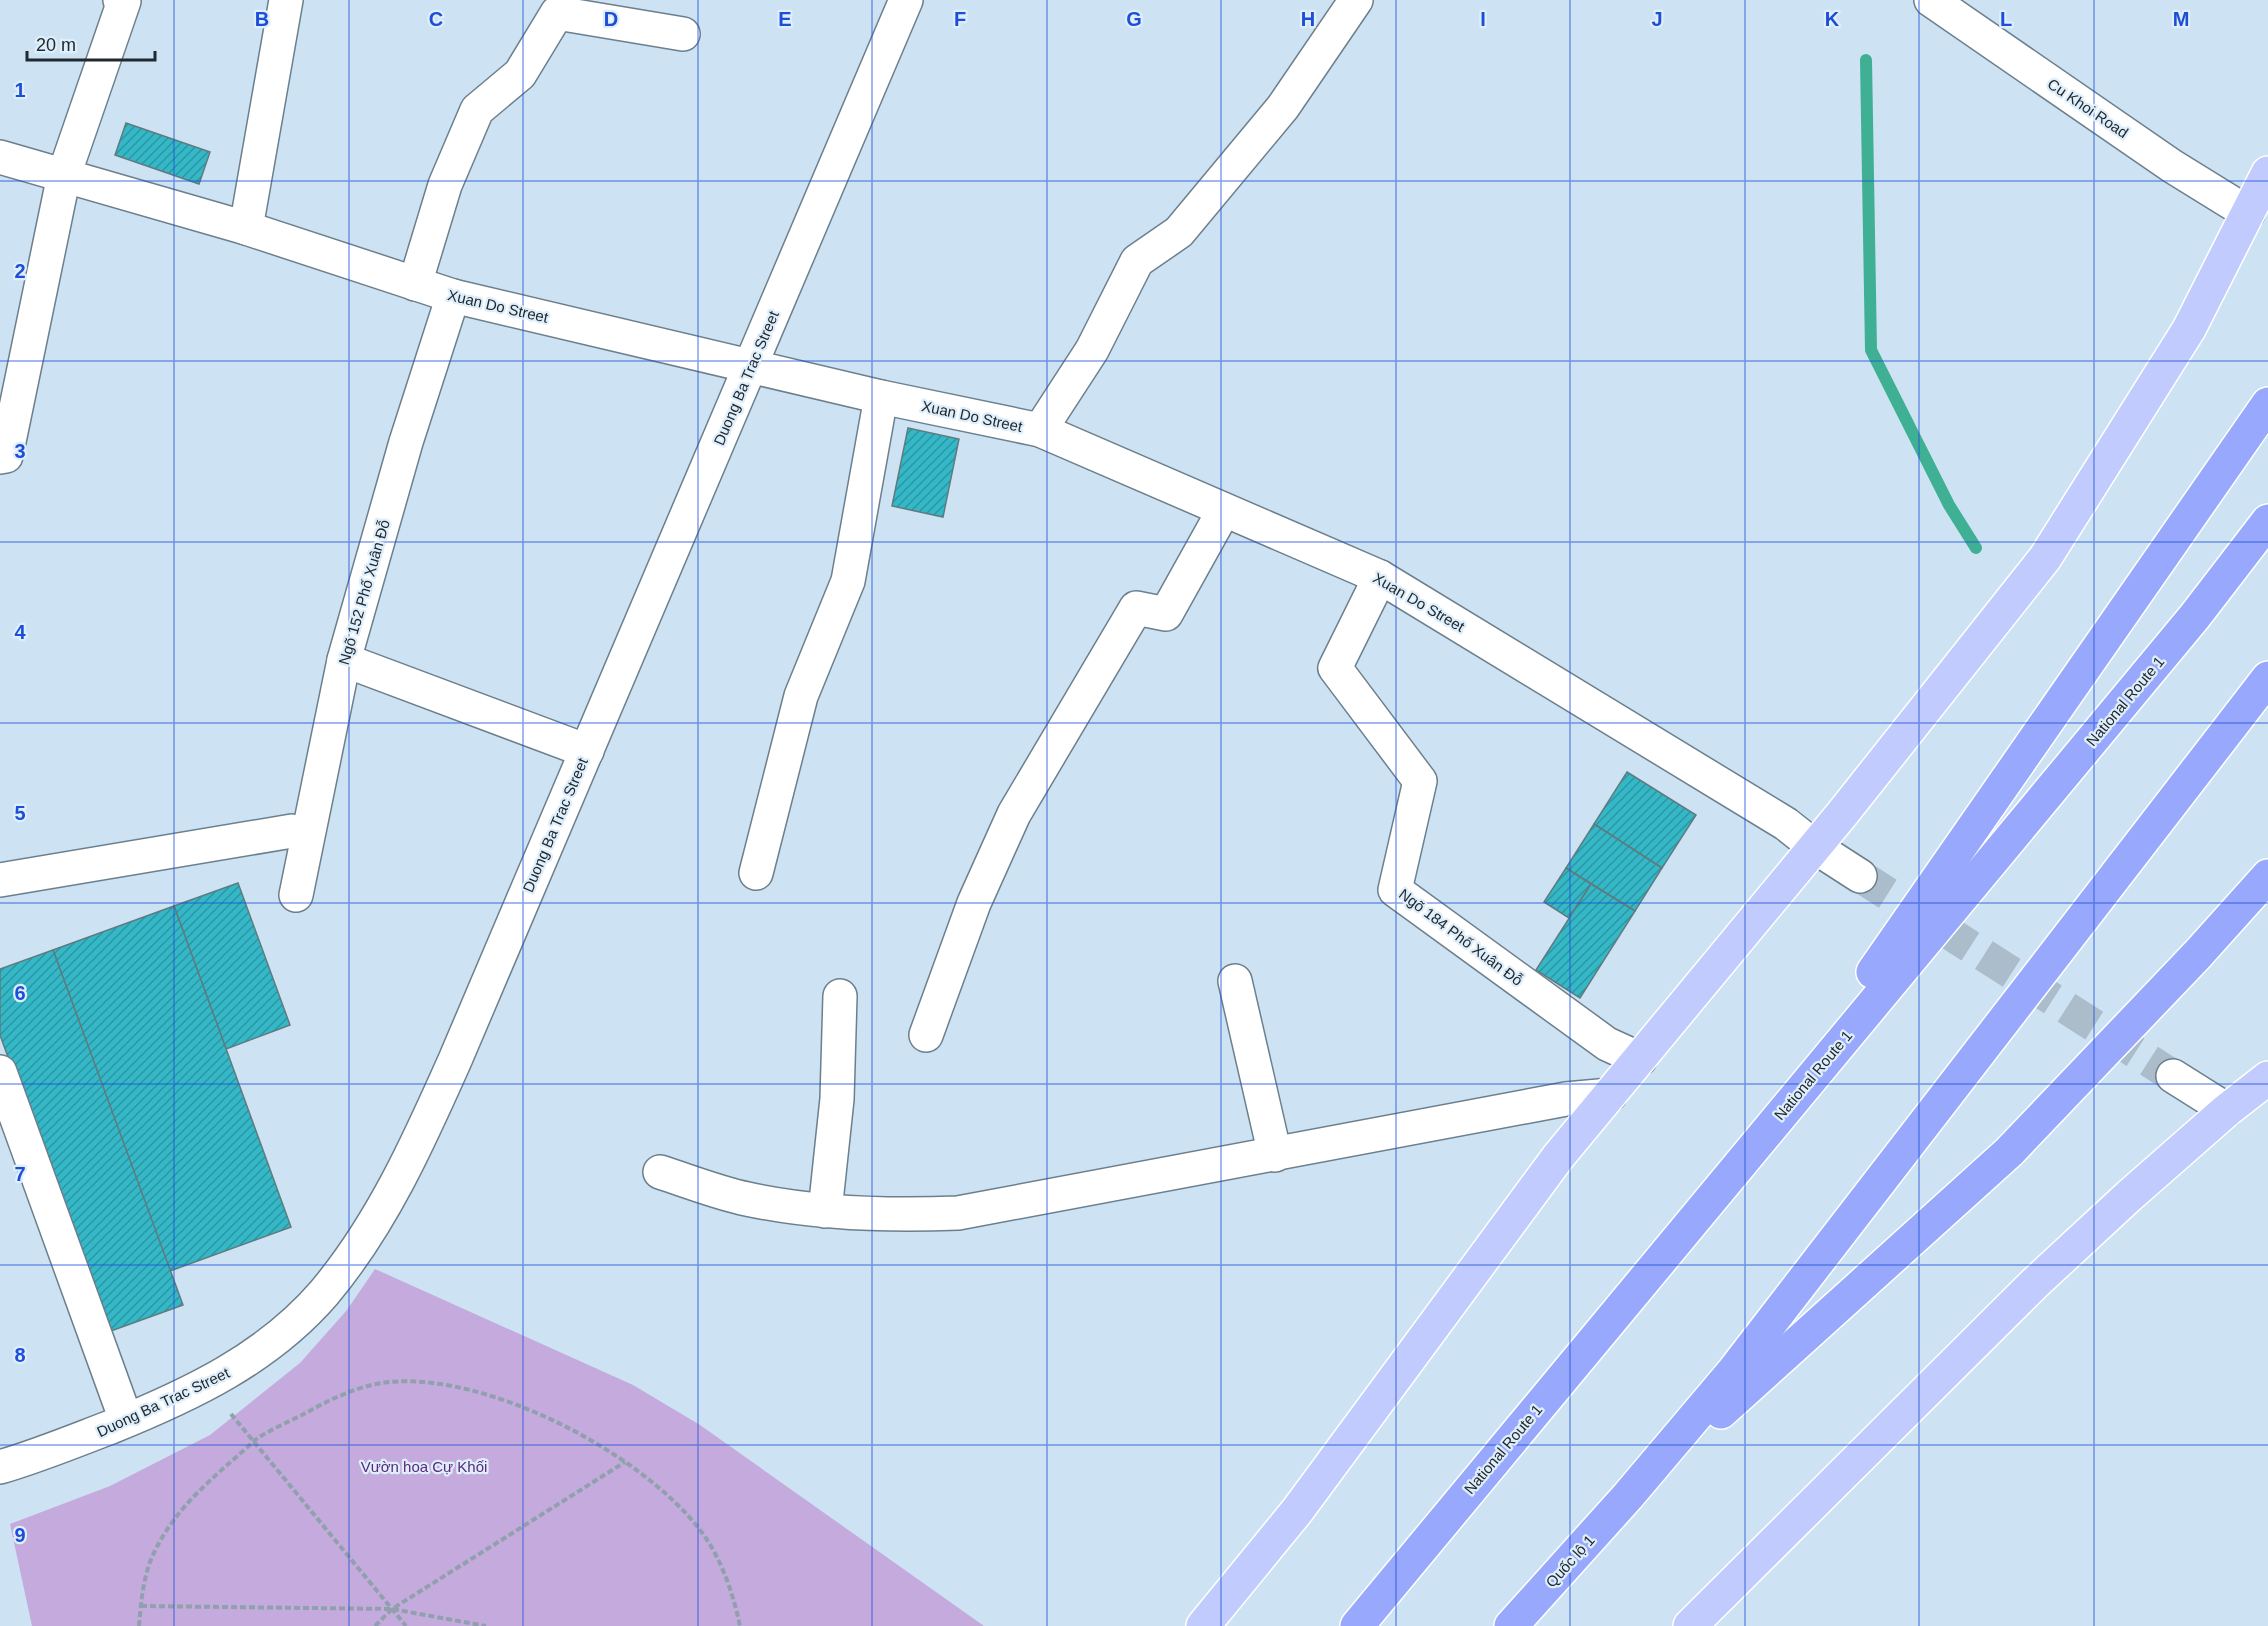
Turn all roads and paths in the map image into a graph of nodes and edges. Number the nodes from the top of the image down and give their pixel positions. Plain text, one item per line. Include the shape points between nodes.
1 (120, 0) edge
2 (286, 0) edge
3 (906, 0) edge
4 (1356, 0) edge
5 (1931, 0) edge
6 (683, 34) dead end
7 (0, 156) edge
8 (2268, 173) edge
9 (64, 175) junction
10 (2248, 213) junction
11 (246, 228) junction
12 (415, 284) junction
13 (453, 296) junction
14 (751, 364) junction
15 (881, 397) junction
16 (2268, 404) edge
17 (1040, 430) junction
18 (0, 457) edge
19 (1224, 510) junction
20 (2268, 522) edge
21 (1380, 577) junction
22 (344, 660) junction
23 (2268, 678) edge
24 (587, 751) junction
25 (292, 831) dead end
26 (1815, 848) junction
27 (756, 873) dead end
28 (1860, 876) tunnel mouth
29 (2268, 876) edge
30 (0, 880) edge
31 (296, 894) dead end
32 (1235, 981) dead end
33 (840, 996) dead end
34 (926, 1035) dead end
35 (1640, 1059) junction
36 (0, 1072) edge
37 (2173, 1076) tunnel mouth
38 (2268, 1078) edge
39 (1610, 1095) junction
40 (2227, 1110) junction
41 (1275, 1155) junction
42 (660, 1172) dead end
43 (1723, 1183) junction
44 (825, 1211) junction
45 (207, 1384) junction
46 (126, 1420) junction
47 (254, 1441) junction
48 (625, 1462) junction
49 (0, 1467) edge
50 (1628, 1496) junction
51 (141, 1606) junction
52 (392, 1609) junction
53 (139, 1626) edge
54 (375, 1626) edge
55 (406, 1626) edge
56 (486, 1626) edge
57 (740, 1626) edge
58 (1203, 1626) edge
59 (1357, 1626) edge
60 (1511, 1626) edge
61 (1690, 1626) edge

1 - 9 street via 124,2
2 - 11 street
3 - 14 street, Duong Ba Trac Street
4 - 17 street via 1283,107 1179,232 1137,261 1092,350
5 - 10 street, Cu Khoi Road via 2172,166
6 - 12 street via 557,13 520,74 477,110 445,185
7 - 9 street, Xuan Do Street
8 - 10 main road
9 - 11 street, Xuan Do Street
9 - 18 street via 6,456
10 - 26 main road via 2189,329 2045,558
11 - 12 street, Xuan Do Street
12 - 13 street, Xuan Do Street
13 - 14 street, Xuan Do Street
13 - 22 street, Ngõ 152 Phố Xuân Đỗ via 406,442
14 - 15 street, Xuan Do Street
14 - 24 street, Duong Ba Trac Street
15 - 17 street, Xuan Do Street
15 - 27 street via 848,581 801,696
16 - 43 highway via 1971,834
17 - 19 street, Xuan Do Street
19 - 21 street, Xuan Do Street
19 - 34 street via 1166,614 1136,608 1014,814 974,903
20 - 43 highway, National Route 1 via 2195,616
21 - 26 street, Xuan Do Street via 1786,824
21 - 35 street, Ngõ 184 Phố Xuân Đỗ via 1335,668 1420,782 1395,890 1607,1044
22 - 24 street
22 - 31 street, Ngõ 152 Phố Xuân Đỗ
23 - 50 highway via 1732,1373
24 - 45 street, Duong Ba Trac Street via 450,1070 381,1212 324,1293 298,1320 233,1371
25 - 30 street
26 - 28 street, Xuan Do Street
26 - 35 main road
29 - 50 highway via 2008,1152
32 - 41 street
33 - 44 street via 837,1099
35 - 39 main road
36 - 46 street
37 - 40 street
38 - 40 main road
39 - 41 street via 1566,1099
39 - 58 main road via 1558,1157 1296,1511
40 - 61 main road via 2034,1284
41 - 44 street via 958,1213 891,1216
42 - 44 street via 746,1199
43 - 59 highway, National Route 1
45 - 46 street, Duong Ba Trac Street
45 - 47 path
46 - 49 street, Duong Ba Trac Street via 36,1457
47 - 48 path via 342,1394 374,1385 408,1382 443,1385 513,1405 554,1421
47 - 51 path via 178,1512 153,1554
47 - 52 path
48 - 52 path
48 - 57 path via 656,1485 701,1531 723,1571
50 - 60 highway, Quốc lộ 1
51 - 52 path
51 - 53 path
52 - 54 path
52 - 55 path
52 - 56 path

